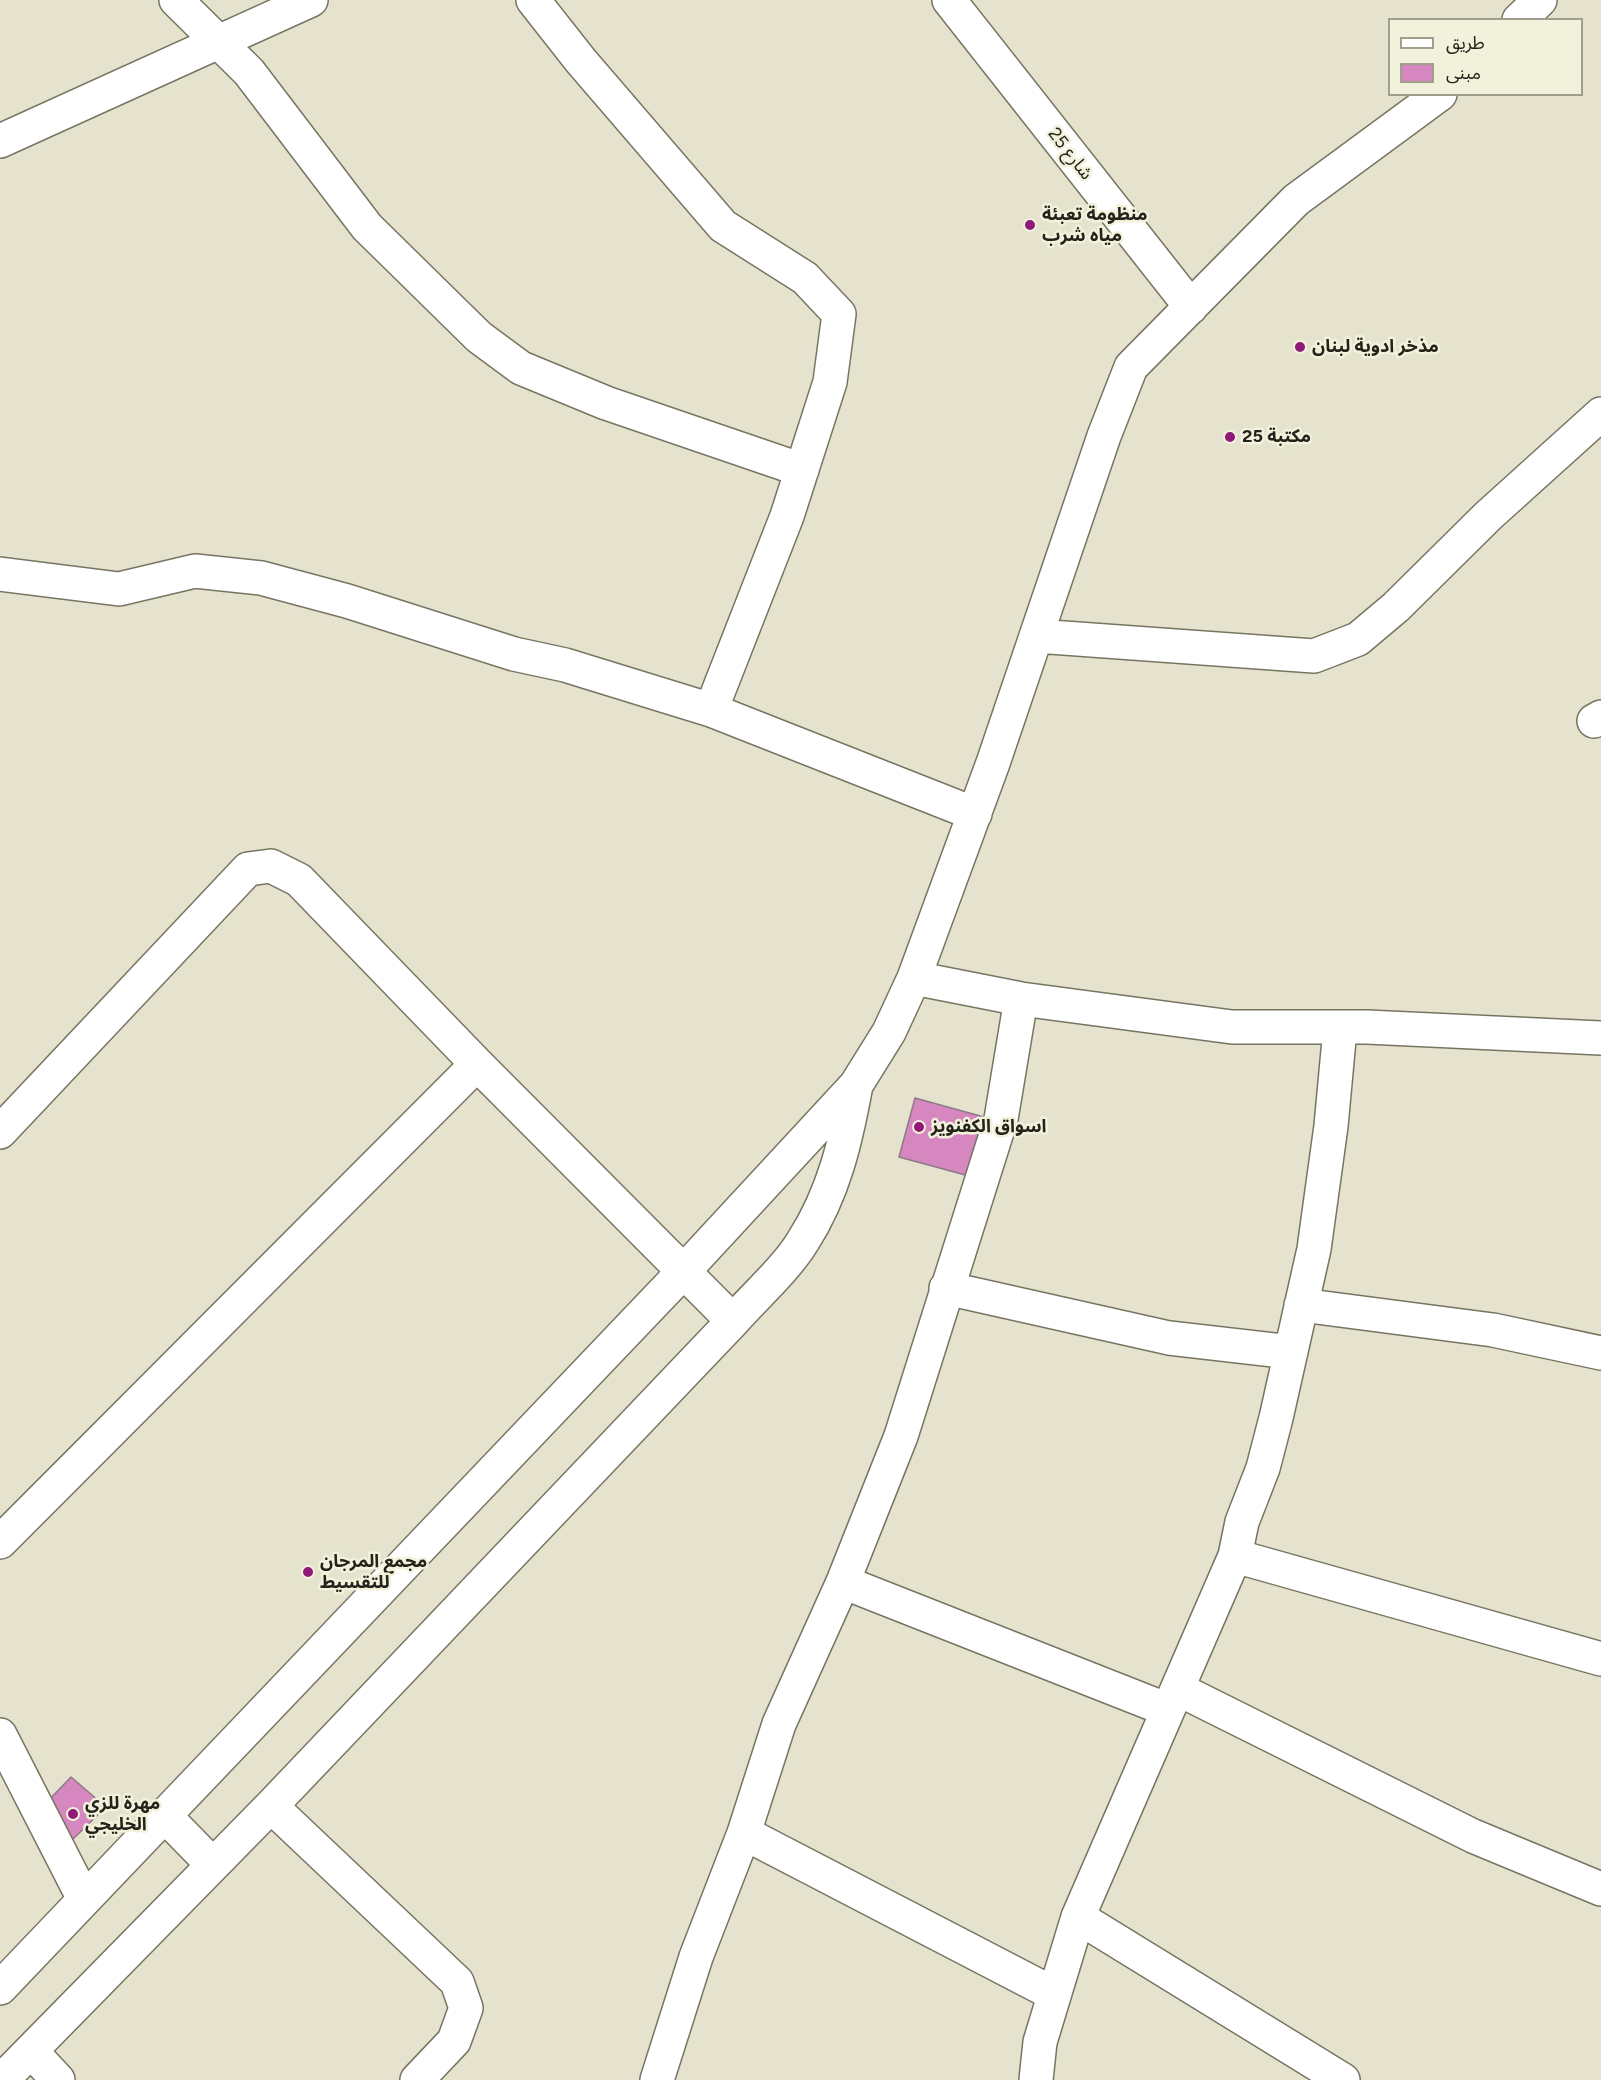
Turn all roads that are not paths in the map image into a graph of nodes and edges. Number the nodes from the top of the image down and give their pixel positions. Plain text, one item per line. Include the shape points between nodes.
1 (176, 0) edge
2 (311, 0) edge
3 (533, 0) edge
4 (949, 0) edge
5 (1540, 0) edge
6 (1521, 18) edge
7 (216, 42) junction
8 (1437, 96) edge
9 (0, 141) edge
10 (1191, 308) junction
11 (1601, 414) edge
12 (802, 470) junction
13 (0, 574) edge
14 (1036, 636) junction
15 (711, 710) junction
16 (975, 814) junction
17 (914, 978) junction
18 (1022, 999) junction
19 (1340, 1029) junction
20 (1601, 1038) edge
21 (477, 1064) junction
22 (856, 1085) junction
23 (0, 1132) edge
24 (683, 1272) junction
25 (946, 1288) junction
26 (1302, 1305) junction
27 (733, 1321) junction
28 (1291, 1352) junction
29 (1601, 1353) edge
30 (0, 1542) edge
31 (1234, 1556) junction
32 (843, 1582) junction
33 (1601, 1659) edge
34 (1173, 1699) junction
35 (0, 1735) edge
36 (271, 1806) junction
37 (164, 1815) junction
38 (744, 1833) junction
39 (213, 1864) junction
40 (1601, 1889) edge
41 (84, 1899) junction
42 (1078, 1917) junction
43 (0, 1988) edge
44 (1054, 1994) junction
45 (31, 2051) junction
46 (2, 2080) edge
47 (58, 2080) edge
48 (417, 2080) edge
49 (657, 2080) edge
50 (1036, 2080) edge
51 (1343, 2080) edge

1 - 7 street
2 - 7 street
3 - 12 street via 723,226 805,278 839,314 830,382
4 - 10 street, شارع 25
5 - 6 street
7 - 9 street
7 - 12 street via 249,72 367,227 479,337 521,368
8 - 10 street via 1296,200
10 - 14 street via 1131,367
11 - 14 street via 1471,532 1396,608 1358,639 1314,656
12 - 15 street
13 - 15 street via 119,589 195,571 261,578 347,600 514,654 565,665
14 - 16 street
15 - 16 street
16 - 17 street
17 - 18 street
17 - 22 street via 889,1032
18 - 19 street via 1232,1027
18 - 25 street via 1000,1119
19 - 20 street
19 - 26 street via 1316,1238
21 - 23 street via 299,880 271,866 248,869
21 - 24 street
21 - 30 street
22 - 24 street
22 - 27 street via 846,1140 823,1203 802,1242
24 - 27 street
24 - 37 street
25 - 28 street via 1169,1338
25 - 32 street via 901,1436
26 - 28 street
26 - 29 street via 1493,1330
27 - 36 street
28 - 31 street via 1263,1468 1242,1522
31 - 33 street
31 - 34 street
32 - 34 street
32 - 38 street via 778,1724
34 - 40 street via 1473,1836
34 - 42 street
35 - 41 street
36 - 39 street
36 - 48 street via 457,1982 466,2008 454,2041
37 - 39 street
37 - 41 street
38 - 44 street
38 - 49 street via 696,1957
39 - 45 street
41 - 43 street
42 - 44 street
42 - 51 street
44 - 50 street via 1040,2042
45 - 46 street
45 - 47 street

